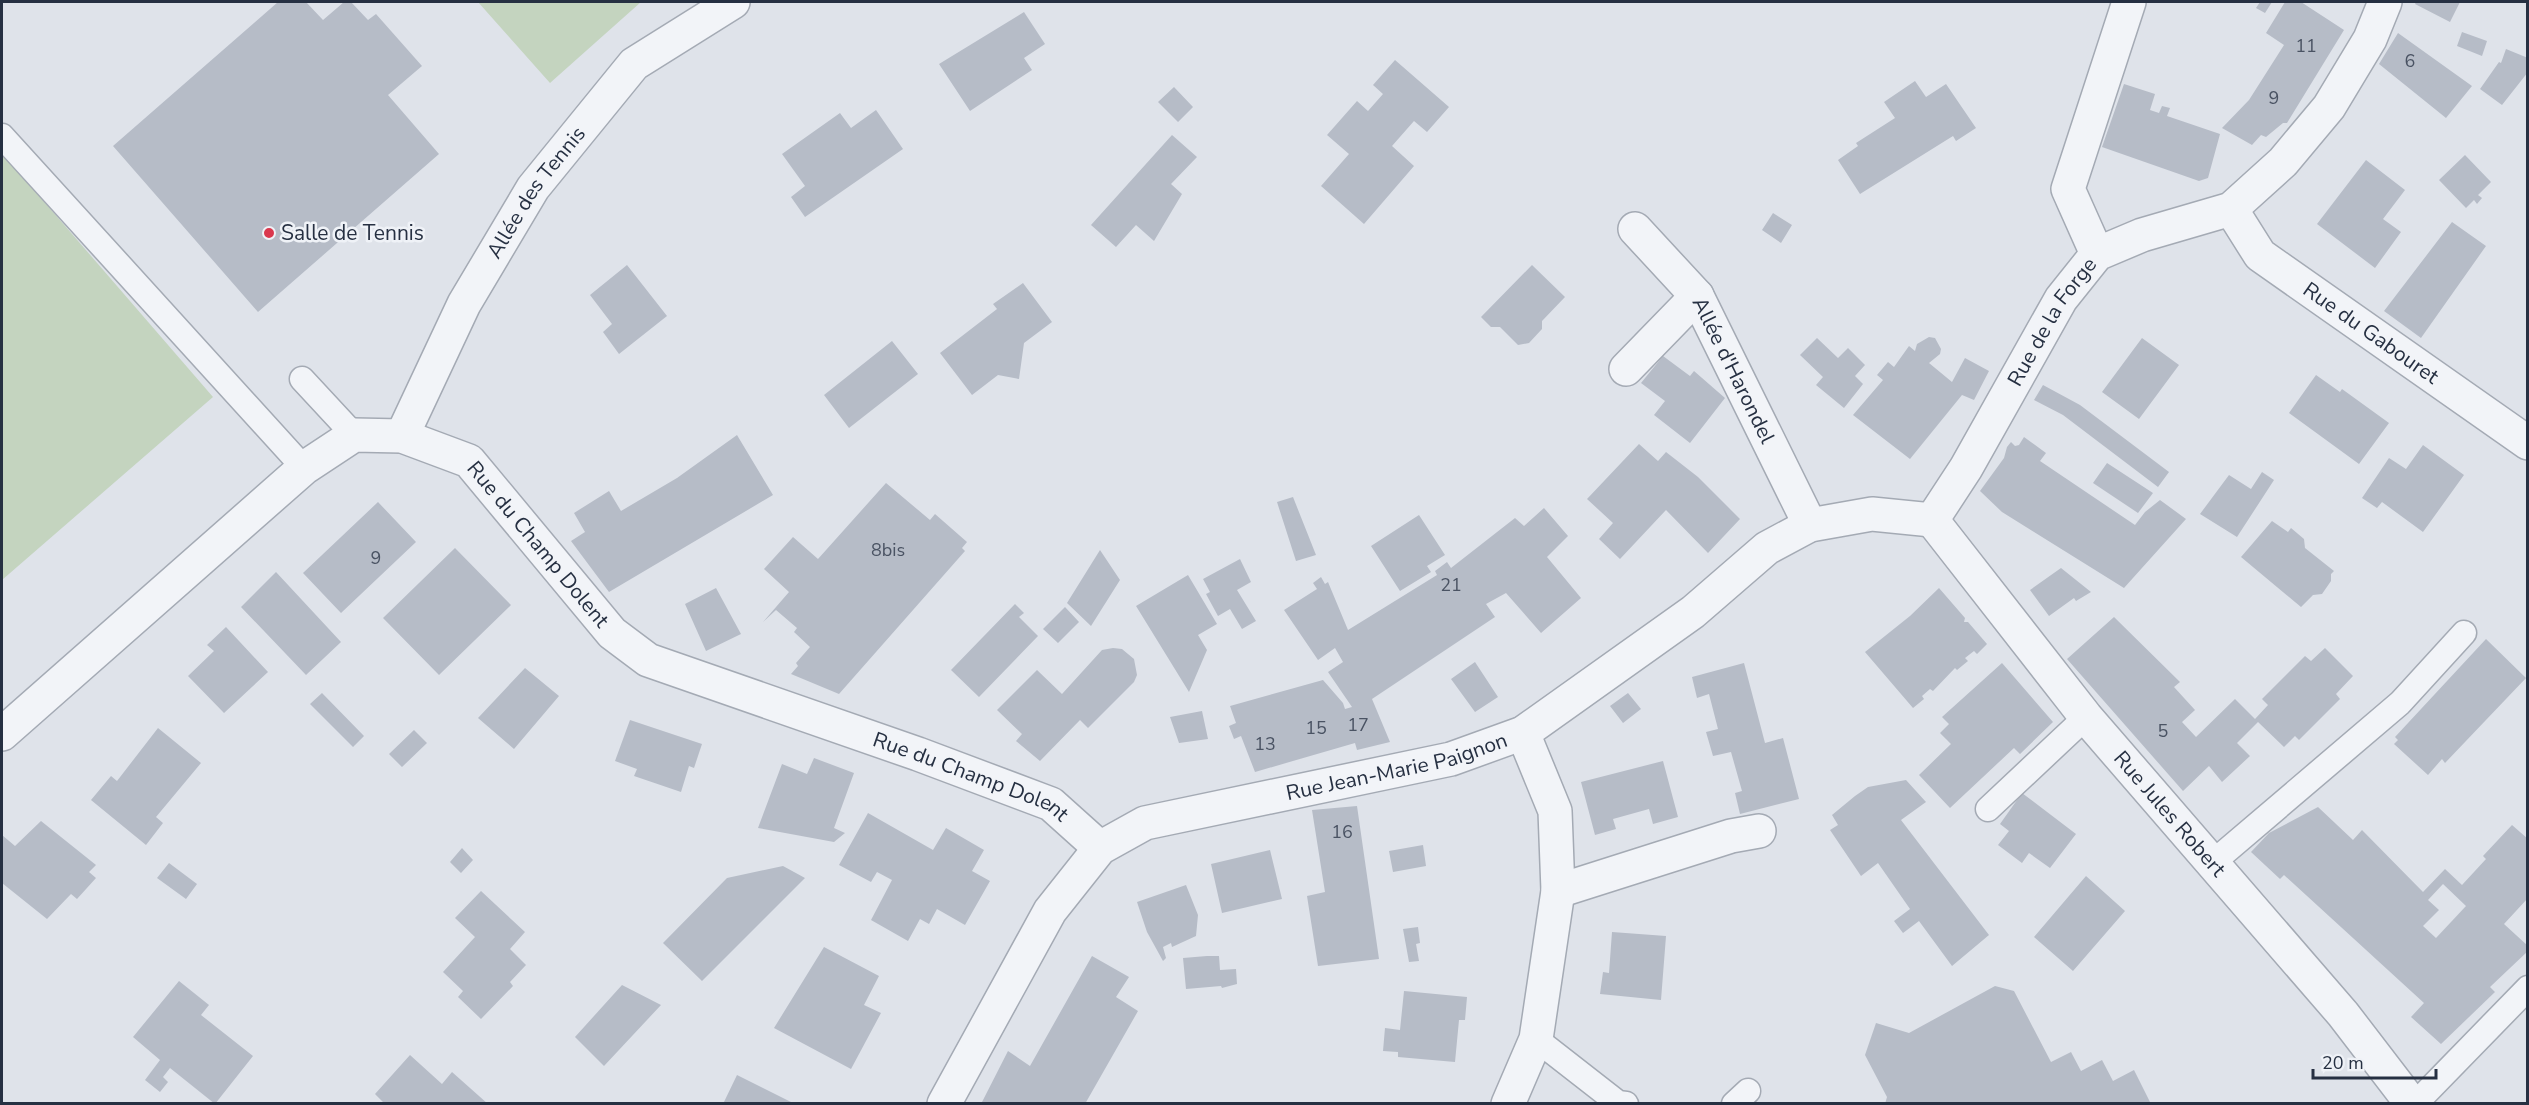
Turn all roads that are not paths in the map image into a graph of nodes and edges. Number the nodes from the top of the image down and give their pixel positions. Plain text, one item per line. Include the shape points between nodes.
1 (733, 2) edge
2 (2129, 2) edge
3 (2385, 2) edge
4 (2, 136) edge
5 (2230, 209) junction
6 (1635, 229) dead end
7 (2097, 254) junction
8 (1697, 297) junction
9 (1626, 369) dead end
10 (302, 379) dead end
11 (354, 435) junction
12 (402, 436) junction
13 (2528, 443) edge
14 (304, 468) junction
15 (1932, 520) junction
16 (1810, 525) junction
17 (2464, 633) dead end
18 (2086, 717) junction
19 (1523, 733) junction
20 (2, 734) edge
21 (1988, 809) dead end
22 (1759, 831) dead end
23 (1100, 848) junction
24 (2211, 864) junction
25 (1558, 891) junction
26 (2528, 988) edge
27 (1536, 1039) junction
28 (944, 1104) edge
29 (1508, 1104) edge
30 (1626, 1104) edge
31 (2414, 1104) edge

1 - 12 street, Allée des Tennis via 634,64 533,188 464,304
2 - 7 street via 2068,189
3 - 5 street, Rue de la Forge via 2370,39 2329,107 2283,162
4 - 14 lane
5 - 7 street, Rue de la Forge via 2142,235
5 - 13 street, Rue du Gabouret via 2260,255
6 - 8 street, Allée d'Harondel
7 - 15 street, Rue de la Forge via 2061,299 1966,468
8 - 9 street
8 - 16 street, Allée d'Harondel
10 - 11 lane
11 - 12 street, Rue du Champ Dolent
11 - 14 street
12 - 23 street, Rue du Champ Dolent via 469,461 612,633 648,660 1051,804
14 - 20 street
15 - 16 street, Rue Jean-Marie Paignon via 1872,514
15 - 18 street, Rue Jules Robert
16 - 19 street, Rue Jean-Marie Paignon via 1767,548 1694,612
17 - 24 lane via 2400,703
18 - 21 lane
18 - 24 street, Rue Jules Robert
19 - 23 street, Rue Jean-Marie Paignon via 1451,759 1145,823
19 - 25 street via 1555,810
22 - 25 street via 1731,836
23 - 28 street, Rue Jean-Marie Paignon via 1050,911
24 - 31 street, Rue Jules Robert via 2343,1014
25 - 27 street
26 - 31 lane
27 - 29 street
27 - 30 lane via 1618,1103

